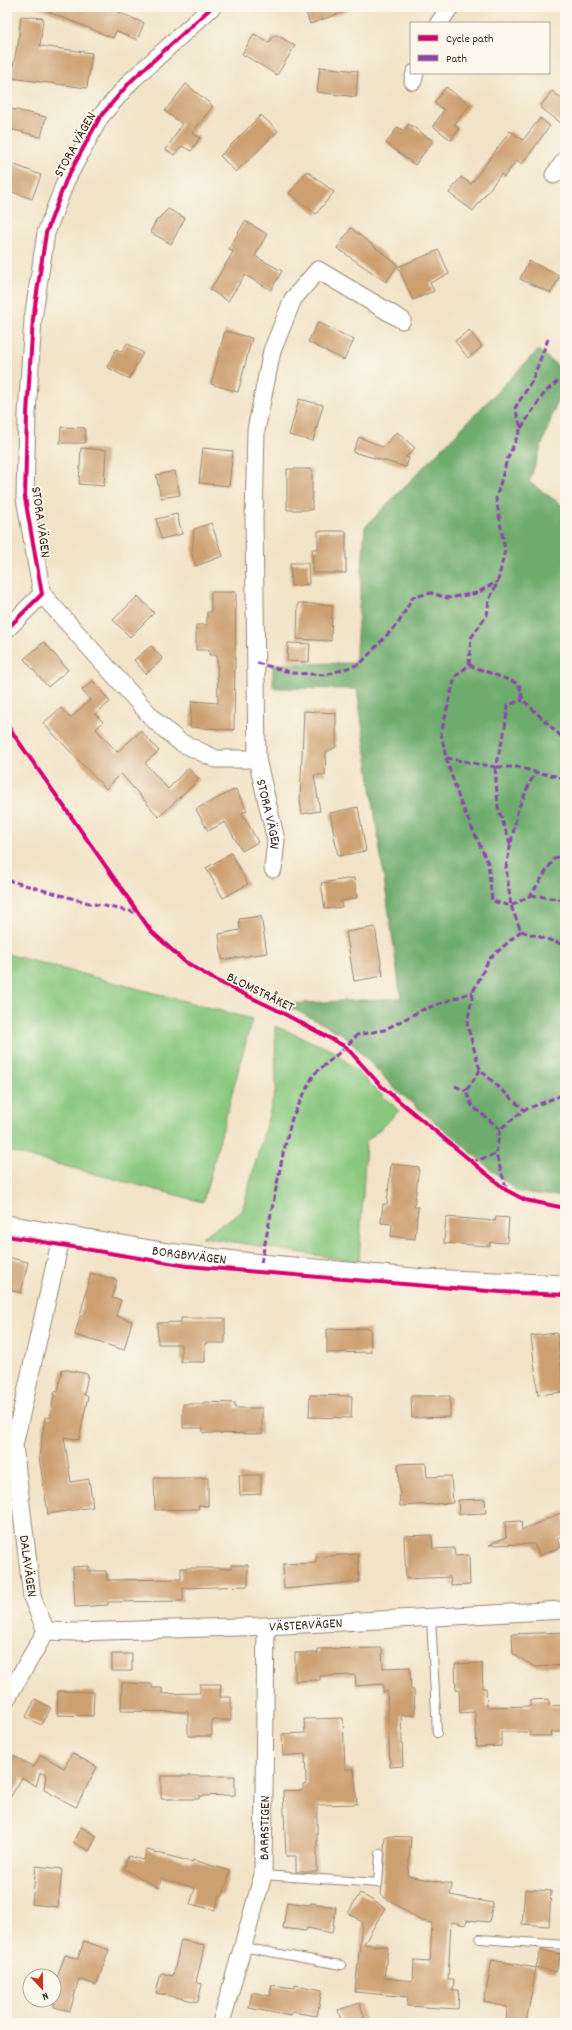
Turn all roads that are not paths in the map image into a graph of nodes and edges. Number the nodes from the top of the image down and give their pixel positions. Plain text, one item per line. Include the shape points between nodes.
1 (212, 7) edge
2 (450, 7) edge
3 (440, 22) edge
4 (565, 160) edge
5 (554, 175) dead end
6 (402, 320) dead end
7 (42, 594) junction
8 (7, 629) edge
9 (257, 759) junction
10 (272, 869) dead end
11 (7, 1224) edge
12 (62, 1234) junction
13 (565, 1284) edge
14 (565, 1610) edge
15 (431, 1617) junction
16 (266, 1626) junction
17 (46, 1631) junction
18 (7, 1698) edge
19 (437, 1733) dead end
20 (380, 1854) dead end
21 (263, 1875) junction
22 (480, 1939) dead end
23 (565, 1945) edge
24 (242, 1947) junction
25 (341, 1965) dead end
26 (221, 2023) edge

1 - 7 street, STORA VÄGEN via 131,81 100,117 66,180 46,233 33,319 26,414 25,498
2 - 3 street
4 - 5 street
6 - 9 street, STORA VÄGEN via 318,270 293,299 272,351 256,430 254,520
7 - 8 street
7 - 9 street, STORA VÄGEN via 155,721 180,742 216,759
9 - 10 street, STORA VÄGEN via 276,840
11 - 12 street, BORGBYVÄGEN
12 - 13 street, BORGBYVÄGEN via 168,1252 261,1263 424,1278
12 - 17 street, DALAVÄGEN via 14,1445 32,1597
14 - 15 street, VÄSTERVÄGEN
15 - 16 street, VÄSTERVÄGEN
15 - 19 lane
16 - 17 street, VÄSTERVÄGEN
16 - 21 street, BARRSTIGEN
17 - 18 street
20 - 21 lane via 378,1883
21 - 24 street, BARRSTIGEN
22 - 23 lane
24 - 25 lane
24 - 26 street, BARRSTIGEN

